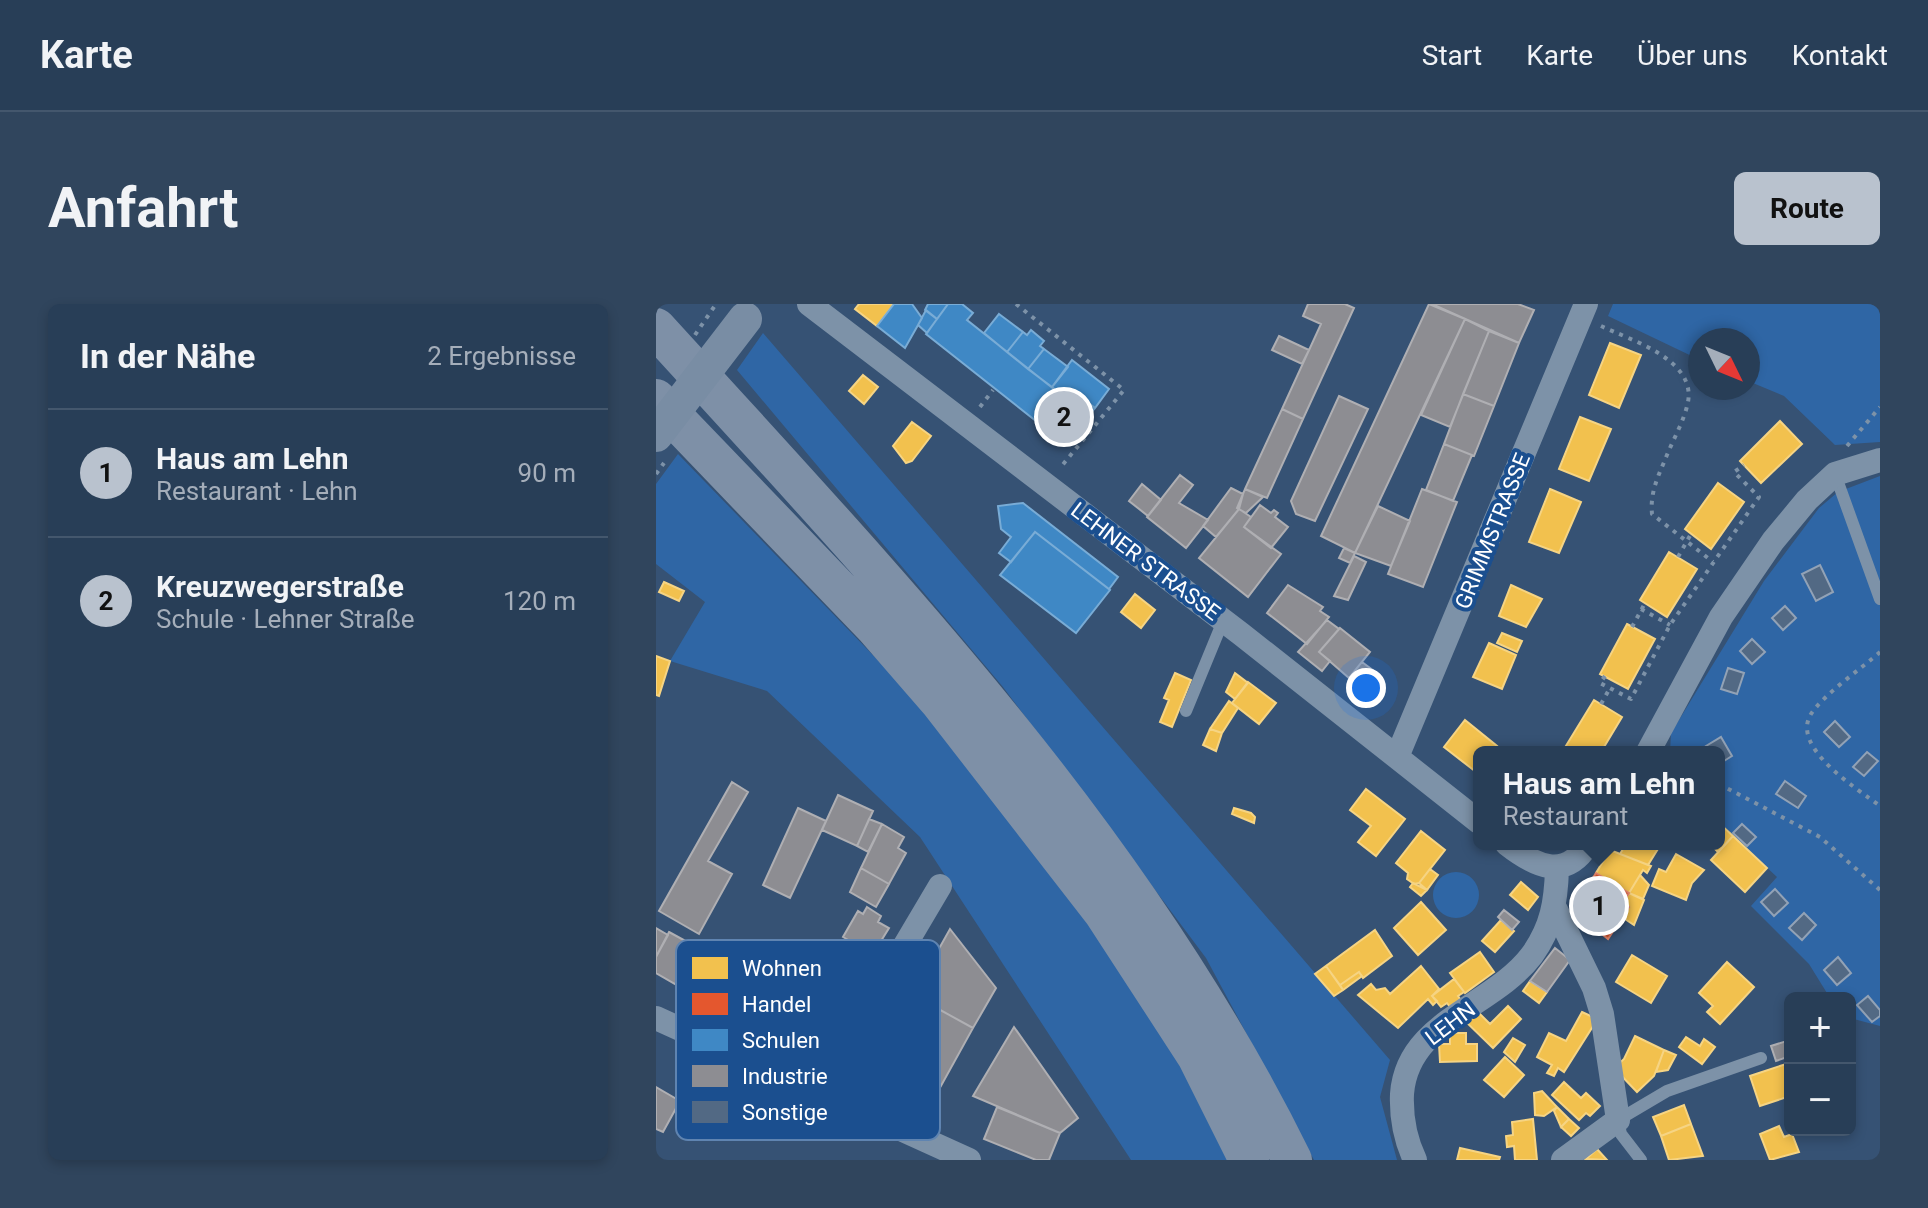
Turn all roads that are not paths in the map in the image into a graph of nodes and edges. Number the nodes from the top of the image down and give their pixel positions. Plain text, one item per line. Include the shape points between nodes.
1 (809, 304) edge
2 (1583, 310) edge
3 (745, 319) dead end
4 (656, 328) edge
5 (656, 399) edge
6 (656, 435) edge
7 (1880, 460) edge
8 (1835, 474) junction
9 (1880, 599) edge
10 (1223, 621) junction
11 (1186, 711) dead end
12 (1651, 746) edge
13 (1397, 757) junction
14 (1473, 817) edge
15 (1514, 850) edge
16 (1582, 850) edge
17 (1557, 869) junction
18 (940, 886) dead end
19 (1556, 910) junction
20 (908, 940) edge
21 (656, 1018) edge
22 (676, 1027) edge
23 (1761, 1058) dead end
24 (1618, 1120) junction
25 (925, 1140) edge
26 (969, 1160) edge
27 (1249, 1160) edge
28 (1292, 1160) edge
29 (1415, 1160) edge
30 (1563, 1160) edge
31 (1641, 1160) edge

1 - 10 street, LEHNER STRASSE
2 - 13 street, GRIMMSTRASSE
3 - 6 main road, bridge
4 - 28 highway via 1010,726 1102,845 1255,1084
5 - 27 highway via 941,703 1104,913 1197,1056
7 - 8 street
8 - 9 lane
8 - 12 street via 1807,500 1743,583
10 - 11 lane
10 - 13 street, LEHNER STRASSE
13 - 14 street, LEHNER STRASSE
15 - 17 street via 1528,861
16 - 17 street
17 - 19 street, LEHN
18 - 20 street
19 - 24 street, LEHN via 1602,1014
19 - 29 street, LEHN via 1519,970 1413,1052 1401,1110
21 - 22 street
23 - 24 lane via 1667,1091
24 - 30 street
24 - 31 lane, LEHN via 1621,1134
25 - 26 street

